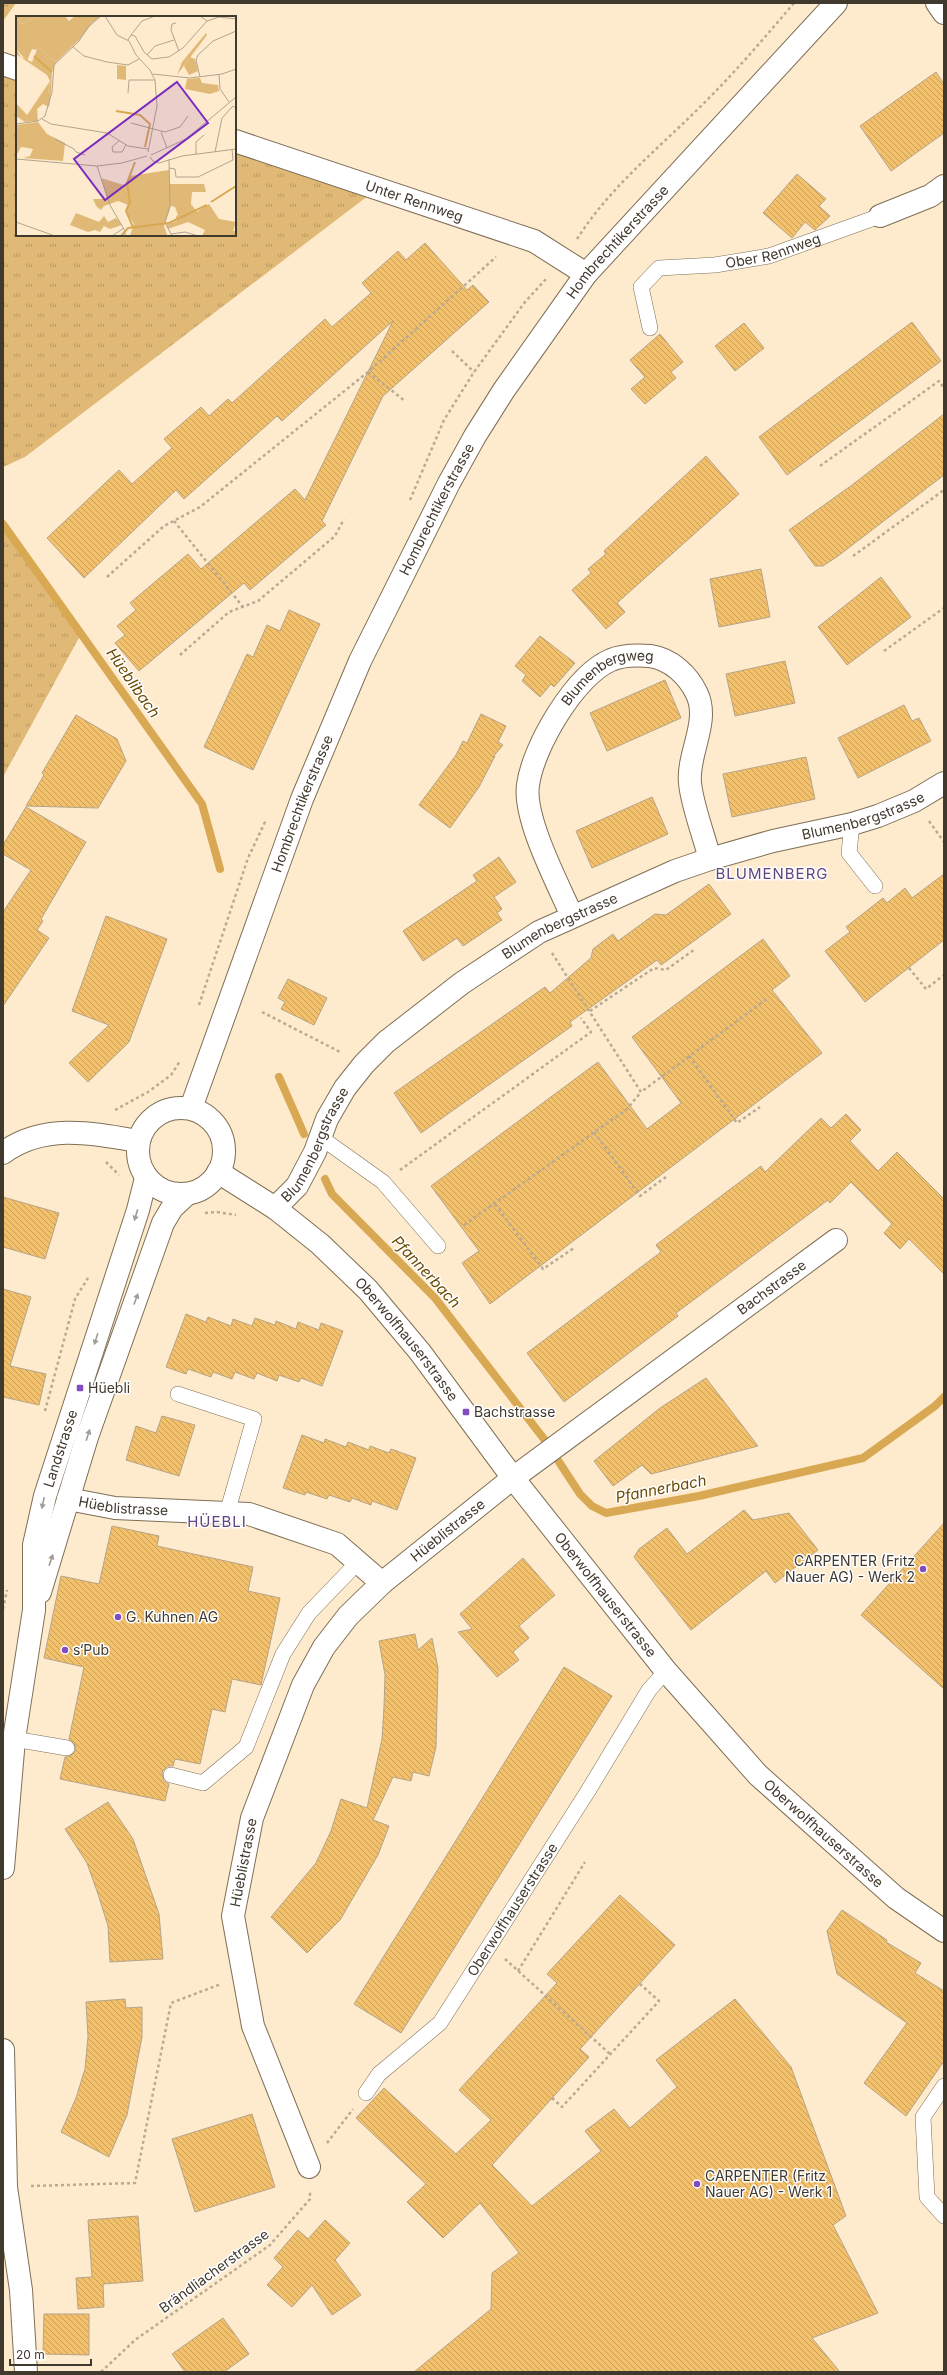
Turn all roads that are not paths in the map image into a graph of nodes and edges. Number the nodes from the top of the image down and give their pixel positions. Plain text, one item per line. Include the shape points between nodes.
1 (836, 3) edge
2 (937, 3) edge
3 (944, 13) edge
4 (3, 64) edge
5 (16, 69) edge
6 (236, 141) edge
7 (944, 186) edge
8 (880, 216) joint
9 (586, 274) junction
10 (650, 328) dead end
11 (944, 783) edge
12 (852, 824) junction
13 (710, 859) junction
14 (875, 886) dead end
15 (572, 916) junction
16 (191, 1108) junction
17 (138, 1141) junction
18 (317, 1145) junction
19 (3, 1153) edge
20 (218, 1172) junction
21 (146, 1178) junction
22 (187, 1194) junction
23 (275, 1208) junction
24 (836, 1240) dead end
25 (438, 1246) dead end
26 (178, 1394) dead end
27 (513, 1478) junction
28 (68, 1499) junction
29 (227, 1513) junction
30 (359, 1561) junction
31 (382, 1584) junction
32 (34, 1610) junction
33 (666, 1671) junction
34 (14, 1739) junction
35 (67, 1748) dead end
36 (171, 1775) dead end
37 (3, 1868) edge
38 (944, 1931) edge
39 (3, 2050) edge
40 (944, 2086) edge
41 (366, 2093) road end
42 (308, 2167) road end
43 (944, 2216) edge
44 (26, 2372) edge

1 - 9 street, Hombrechtikerstrasse
2 - 3 street
4 - 5 street
6 - 9 street, Unter Rennweg via 534,241
7 - 8 street, Ober Rennweg via 930,196
8 - 10 lane, Ober Rennweg via 769,256 715,265 658,268 641,287
9 - 16 street, Hombrechtikerstrasse via 504,390 475,436 360,661 302,799
11 - 12 street, Blumenbergstrasse via 914,801
12 - 13 street, Blumenbergstrasse via 773,841
12 - 14 lane via 849,853
13 - 15 street, Blumenbergstrasse via 674,871
13 - 15 street, Blumenbergweg via 690,783 691,762 701,725 697,695 682,671 660,658 637,655 611,660 588,677 566,701 539,748 528,786 531,817
15 - 18 street, Blumenbergstrasse via 539,932 462,983 386,1042 345,1088
16 - 17 street via 177,1107 152,1118 143,1128
16 - 20 street via 213,1122 220,1133 224,1146 223,1160
17 - 19 street via 97,1133 62,1133 38,1136
17 - 21 street via 137,1156
18 - 23 street, Blumenbergstrasse via 297,1186
18 - 25 lane via 383,1182
20 - 22 street via 210,1183
20 - 23 street, Oberwolfhauserstrasse
21 - 22 street via 161,1190
21 -> 32 street, Landstrasse via 138,1210 45,1496 34,1545
28 -> 22 street, Landstrasse via 92,1423 163,1223 172,1208
23 - 27 street, Oberwolfhauserstrasse via 320,1244 368,1290
24 - 27 street, Bachstrasse
26 - 29 lane via 254,1419
27 - 31 street, Hüeblistrasse
27 - 33 street, Oberwolfhauserstrasse
28 - 29 street, Hüeblistrasse via 115,1508
32 -> 28 street, Landstrasse
29 - 30 street, Hüeblistrasse via 249,1514 337,1544
30 - 31 street, Hüeblistrasse
30 - 36 lane via 309,1613 283,1654 246,1747 203,1783
31 - 42 street, Hüeblistrasse via 348,1616 324,1647 303,1685 252,1818 233,1916 253,2026
32 - 34 street, Landstrasse
33 - 38 street, Oberwolfhauserstrasse via 763,1780 896,1898
33 - 41 lane, Oberwolfhauserstrasse via 649,1690 588,1791 440,2023 379,2074
34 - 35 lane
34 - 37 street, Landstrasse
39 - 44 street via 6,2187 21,2290
40 - 43 lane via 923,2117 927,2197

